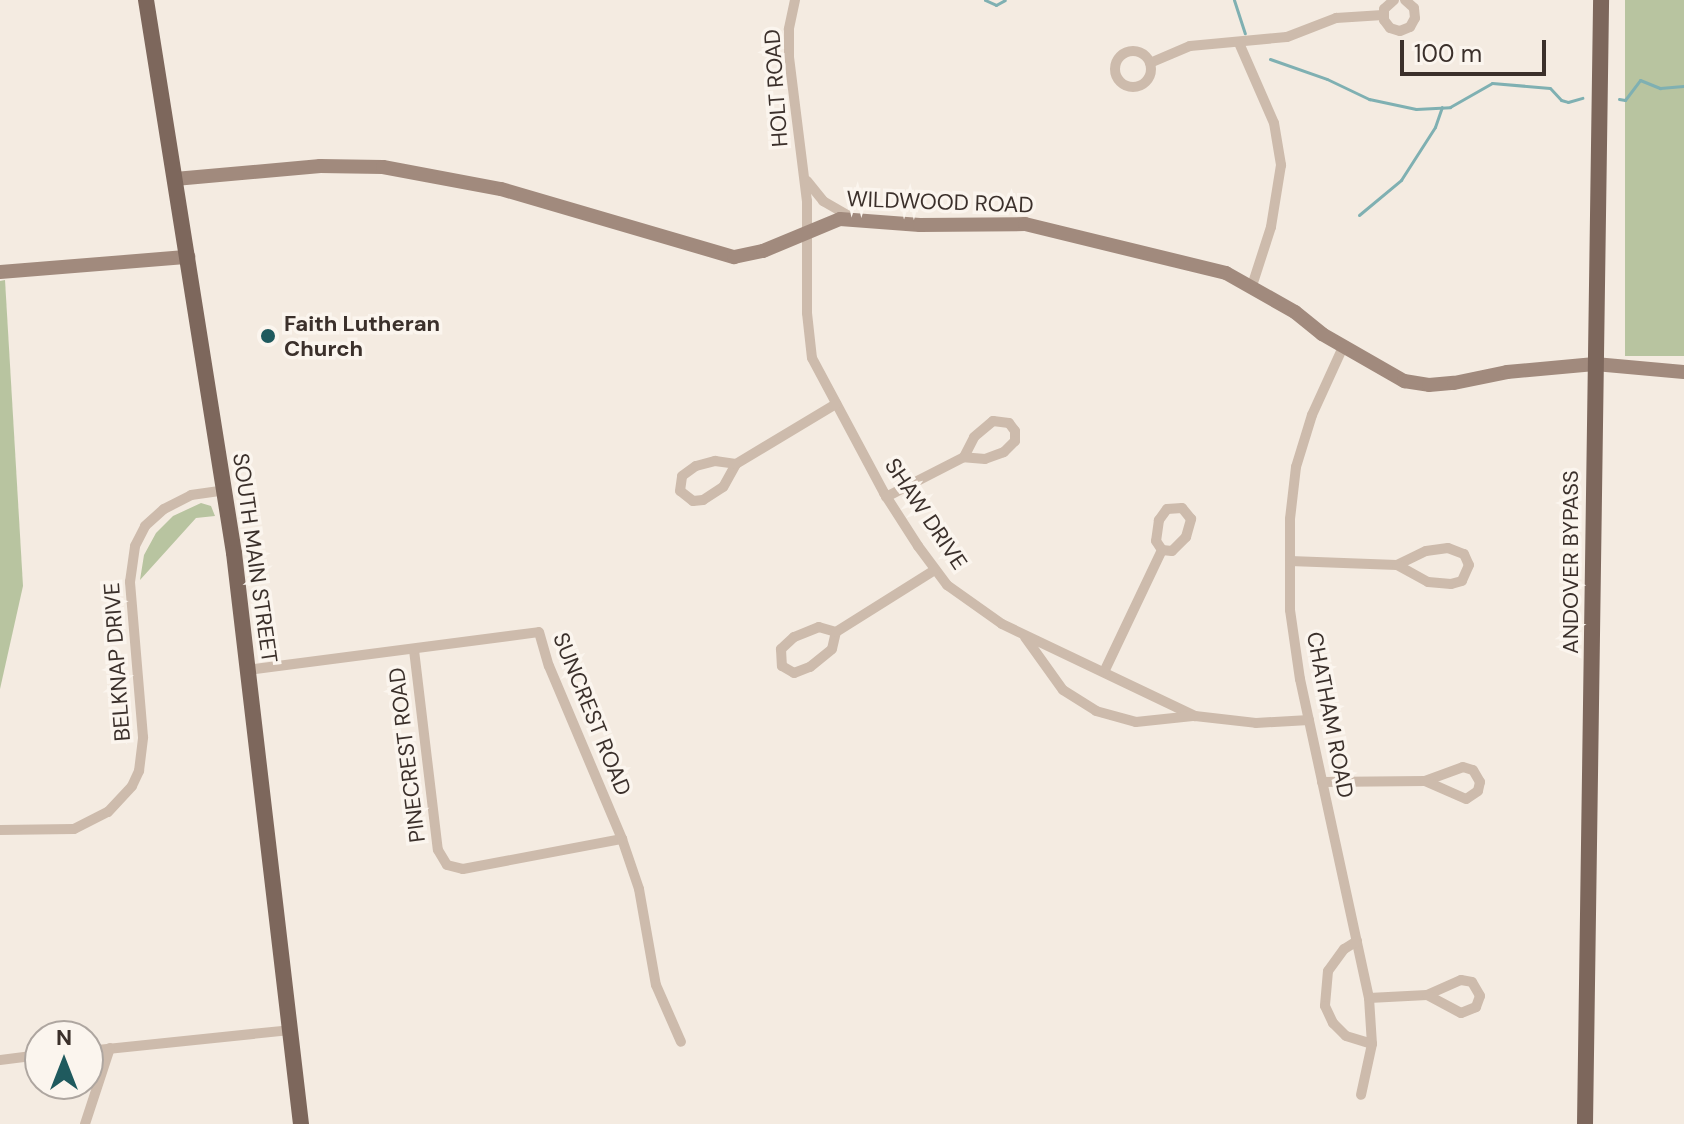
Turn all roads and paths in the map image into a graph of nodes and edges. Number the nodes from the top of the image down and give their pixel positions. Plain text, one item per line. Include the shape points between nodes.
1 (146, 0) edge
2 (795, 0) edge
3 (1394, 0) edge
4 (1405, 0) edge
5 (1601, 0) edge
6 (1383, 15) junction
7 (1239, 43) junction
8 (1150, 63) dead end
9 (803, 173) junction
10 (175, 179) junction
11 (855, 218) junction
12 (808, 230) junction
13 (188, 257) junction
14 (0, 272) edge
15 (1252, 286) junction
16 (1343, 347) junction
17 (1595, 364) junction
18 (1684, 372) edge
19 (836, 404) junction
20 (964, 457) junction
21 (736, 464) junction
22 (225, 490) junction
23 (886, 497) junction
24 (1162, 550) junction
25 (1290, 561) junction
26 (1397, 565) junction
27 (935, 570) junction
28 (836, 632) junction
29 (1024, 635) junction
30 (414, 650) junction
31 (247, 670) junction
32 (1104, 672) junction
33 (1195, 716) junction
34 (1309, 720) junction
35 (1425, 781) junction
36 (1322, 782) junction
37 (0, 830) edge
38 (622, 839) junction
39 (1357, 941) junction
40 (1427, 995) junction
41 (1369, 998) junction
42 (290, 1030) junction
43 (681, 1042) dead end
44 (1372, 1044) junction
45 (110, 1048) junction
46 (104, 1049) edge
47 (24, 1057) edge
48 (0, 1060) edge
49 (1361, 1095) dead end
50 (85, 1124) edge
51 (301, 1124) edge
52 (1585, 1124) edge

1 - 10 main road, SOUTH MAIN STREET
2 - 9 street, HOLT ROAD via 789,57
3 - 6 street
4 - 6 street via 1415,13 1410,27 1395,31
5 - 17 main road, ANDOVER BYPASS
6 - 7 street via 1336,18 1287,37
7 - 8 street via 1190,46
7 - 15 street via 1274,123 1281,165 1274,217
9 - 11 street, HOLT ROAD via 823,201
9 - 12 street, HOLT ROAD
10 - 12 street, WILDWOOD ROAD via 337,165 398,169 501,189 734,257 763,251
10 - 13 main road, SOUTH MAIN STREET
11 - 12 street, WILDWOOD ROAD
11 - 15 street, WILDWOOD ROAD via 1039,227 1209,268
12 - 19 street, SHAW DRIVE via 810,346 817,372
13 - 14 street
13 - 22 main road, SOUTH MAIN STREET
15 - 16 street, WILDWOOD ROAD
16 - 17 street, WILDWOOD ROAD via 1404,381 1429,385
16 - 25 street, CHATHAM ROAD via 1312,415 1296,467
17 - 18 street, WILDWOOD ROAD
17 - 52 main road, ANDOVER BYPASS
19 - 21 street
19 - 23 street, SHAW DRIVE
20 - 20 street via 974,437 993,421 1009,423 1015,431 1013,446 998,455
20 - 23 street
21 - 21 street via 723,487 703,500 693,501 680,491 682,476 696,466 715,461
22 - 31 main road, SOUTH MAIN STREET
22 - 37 street, BELKNAP DRIVE via 191,495 164,509 145,526 135,546 130,582 143,737 132,786 108,812 74,829
23 - 27 street, SHAW DRIVE
24 - 24 street via 1172,551 1186,537 1191,519 1182,508 1167,509 1159,520 1156,541
24 - 32 street
25 - 26 street
25 - 34 street, CHATHAM ROAD via 1293,638
26 - 26 street via 1442,548 1460,551 1469,565 1462,581 1451,584 1428,582
27 - 28 street
27 - 29 street, SHAW DRIVE via 968,601
28 - 28 street via 819,627 794,637 781,649 782,666 794,673 810,667 832,649
29 - 32 street, SHAW DRIVE
29 - 33 street via 1063,690 1096,711 1136,722
30 - 31 street, SUNCREST ROAD
30 - 38 street, SUNCREST ROAD via 539,632
30 - 38 street, PINECREST ROAD via 438,850 447,865 463,869
31 - 42 main road, SOUTH MAIN STREET
32 - 33 street, SHAW DRIVE
33 - 34 street, SHAW DRIVE via 1265,723
34 - 36 street, CHATHAM ROAD
35 - 35 street via 1468,768 1479,777 1480,787 1466,799
35 - 36 street
36 - 39 street, CHATHAM ROAD
38 - 43 street, SUNCREST ROAD via 639,889 656,985
39 - 41 street, CHATHAM ROAD
39 - 44 street via 1328,971 1325,1006 1338,1029
40 - 40 street via 1461,980 1472,982 1480,996 1472,1010 1461,1013
40 - 41 street
41 - 44 street, CHATHAM ROAD
42 - 45 street
42 - 51 main road, SOUTH MAIN STREET
44 - 49 street, CHATHAM ROAD
45 - 46 street
45 - 50 street
47 - 48 street

